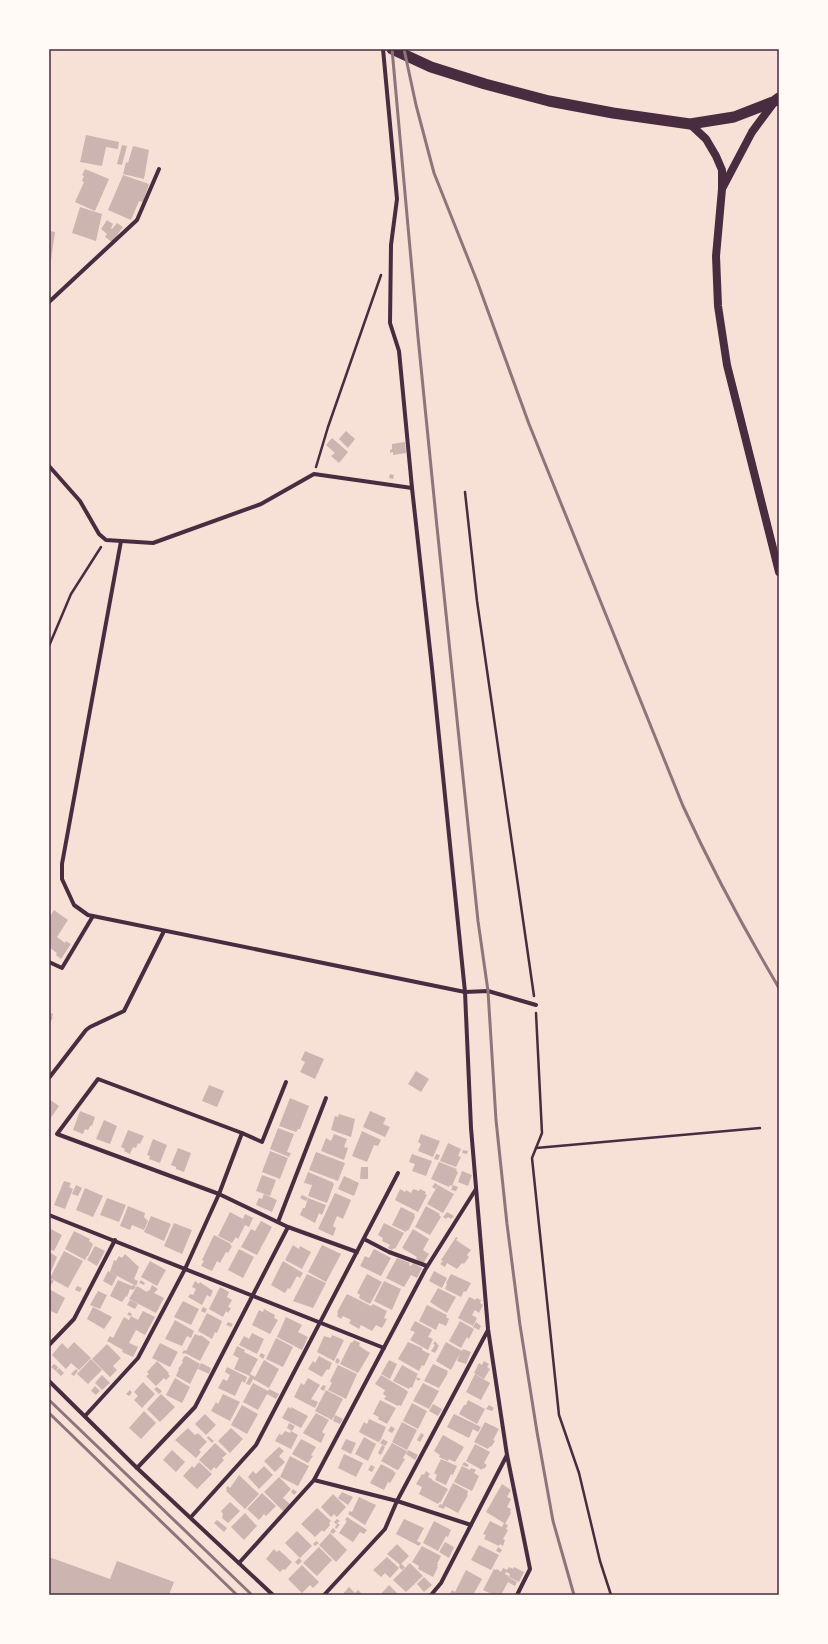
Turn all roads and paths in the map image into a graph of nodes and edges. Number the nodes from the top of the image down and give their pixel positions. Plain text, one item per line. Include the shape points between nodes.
1 (383, 49) edge
2 (392, 49) edge
3 (777, 100) edge
4 (690, 124) junction
5 (159, 169) dead end
6 (722, 190) junction
7 (381, 274) dead end
8 (49, 302) edge
9 (49, 466) edge
10 (314, 474) junction
11 (412, 488) junction
12 (465, 492) dead end
13 (106, 540) junction
14 (121, 541) junction
15 (779, 572) edge
16 (49, 646) edge
17 (93, 916) junction
18 (164, 931) junction
19 (49, 962) edge
20 (465, 992) junction
21 (536, 1005) junction
22 (49, 1078) edge
23 (286, 1082) dead end
24 (326, 1098) dead end
25 (760, 1128) dead end
26 (242, 1133) junction
27 (536, 1148) junction
28 (398, 1173) dead end
29 (477, 1189) junction
30 (219, 1194) junction
31 (49, 1215) edge
32 (278, 1222) junction
33 (288, 1227) junction
34 (364, 1239) junction
35 (115, 1240) junction
36 (357, 1252) junction
37 (427, 1266) junction
38 (185, 1269) junction
39 (252, 1295) junction
40 (320, 1322) junction
41 (488, 1329) junction
42 (49, 1345) edge
43 (384, 1348) junction
44 (49, 1381) edge
45 (85, 1416) junction
46 (507, 1454) junction
47 (138, 1468) junction
48 (314, 1480) junction
49 (397, 1501) junction
50 (191, 1517) junction
51 (471, 1525) junction
52 (239, 1563) junction
53 (273, 1595) edge
54 (324, 1595) edge
55 (431, 1595) edge
56 (517, 1595) edge
57 (611, 1595) edge

1 - 11 street via 397,199 391,245 390,323 399,351
2 - 4 highway via 431,67 549,101
3 - 4 highway via 734,117
3 - 6 main road via 752,132
4 - 6 main road via 706,139 716,156 722,170
5 - 8 street via 137,220
6 - 15 main road via 716,256 719,313 727,365
7 - 10 path
9 - 13 street via 80,501 99,534
10 - 11 street
10 - 14 street via 262,504 153,543
11 - 20 street
12 - 21 path via 477,601
13 - 14 street
13 - 16 path via 71,594
14 - 17 street via 62,864 62,879 74,905
17 - 18 street
17 - 19 street via 62,968
18 - 20 street
18 - 22 street via 124,1012 86,1030
20 - 21 street via 488,991
20 - 29 street via 470,1128
21 - 27 path via 542,1133
23 - 26 street via 262,1142
24 - 32 street
25 - 27 path
26 - 30 street
26 - 30 street via 98,1079 57,1134
27 - 57 path via 532,1158 559,1415 579,1473 600,1561
28 - 34 street
29 - 37 street
29 - 41 street
30 - 32 street
30 - 38 street
31 - 35 street
32 - 33 street
33 - 36 street
33 - 39 street
34 - 36 street
34 - 37 street via 389,1252
35 - 38 street
35 - 42 street via 74,1319
36 - 40 street
37 - 43 street
38 - 39 street
38 - 45 street via 138,1358
39 - 40 street
39 - 47 street via 196,1407
40 - 43 street
40 - 50 street via 256,1445
41 - 46 street
41 - 49 street
43 - 48 street
44 - 45 street
45 - 47 street
46 - 51 street
46 - 56 street via 530,1569
47 - 50 street
48 - 49 street
48 - 52 street
49 - 51 street
49 - 54 street via 385,1529
50 - 52 street
51 - 55 street via 441,1583
52 - 53 street

